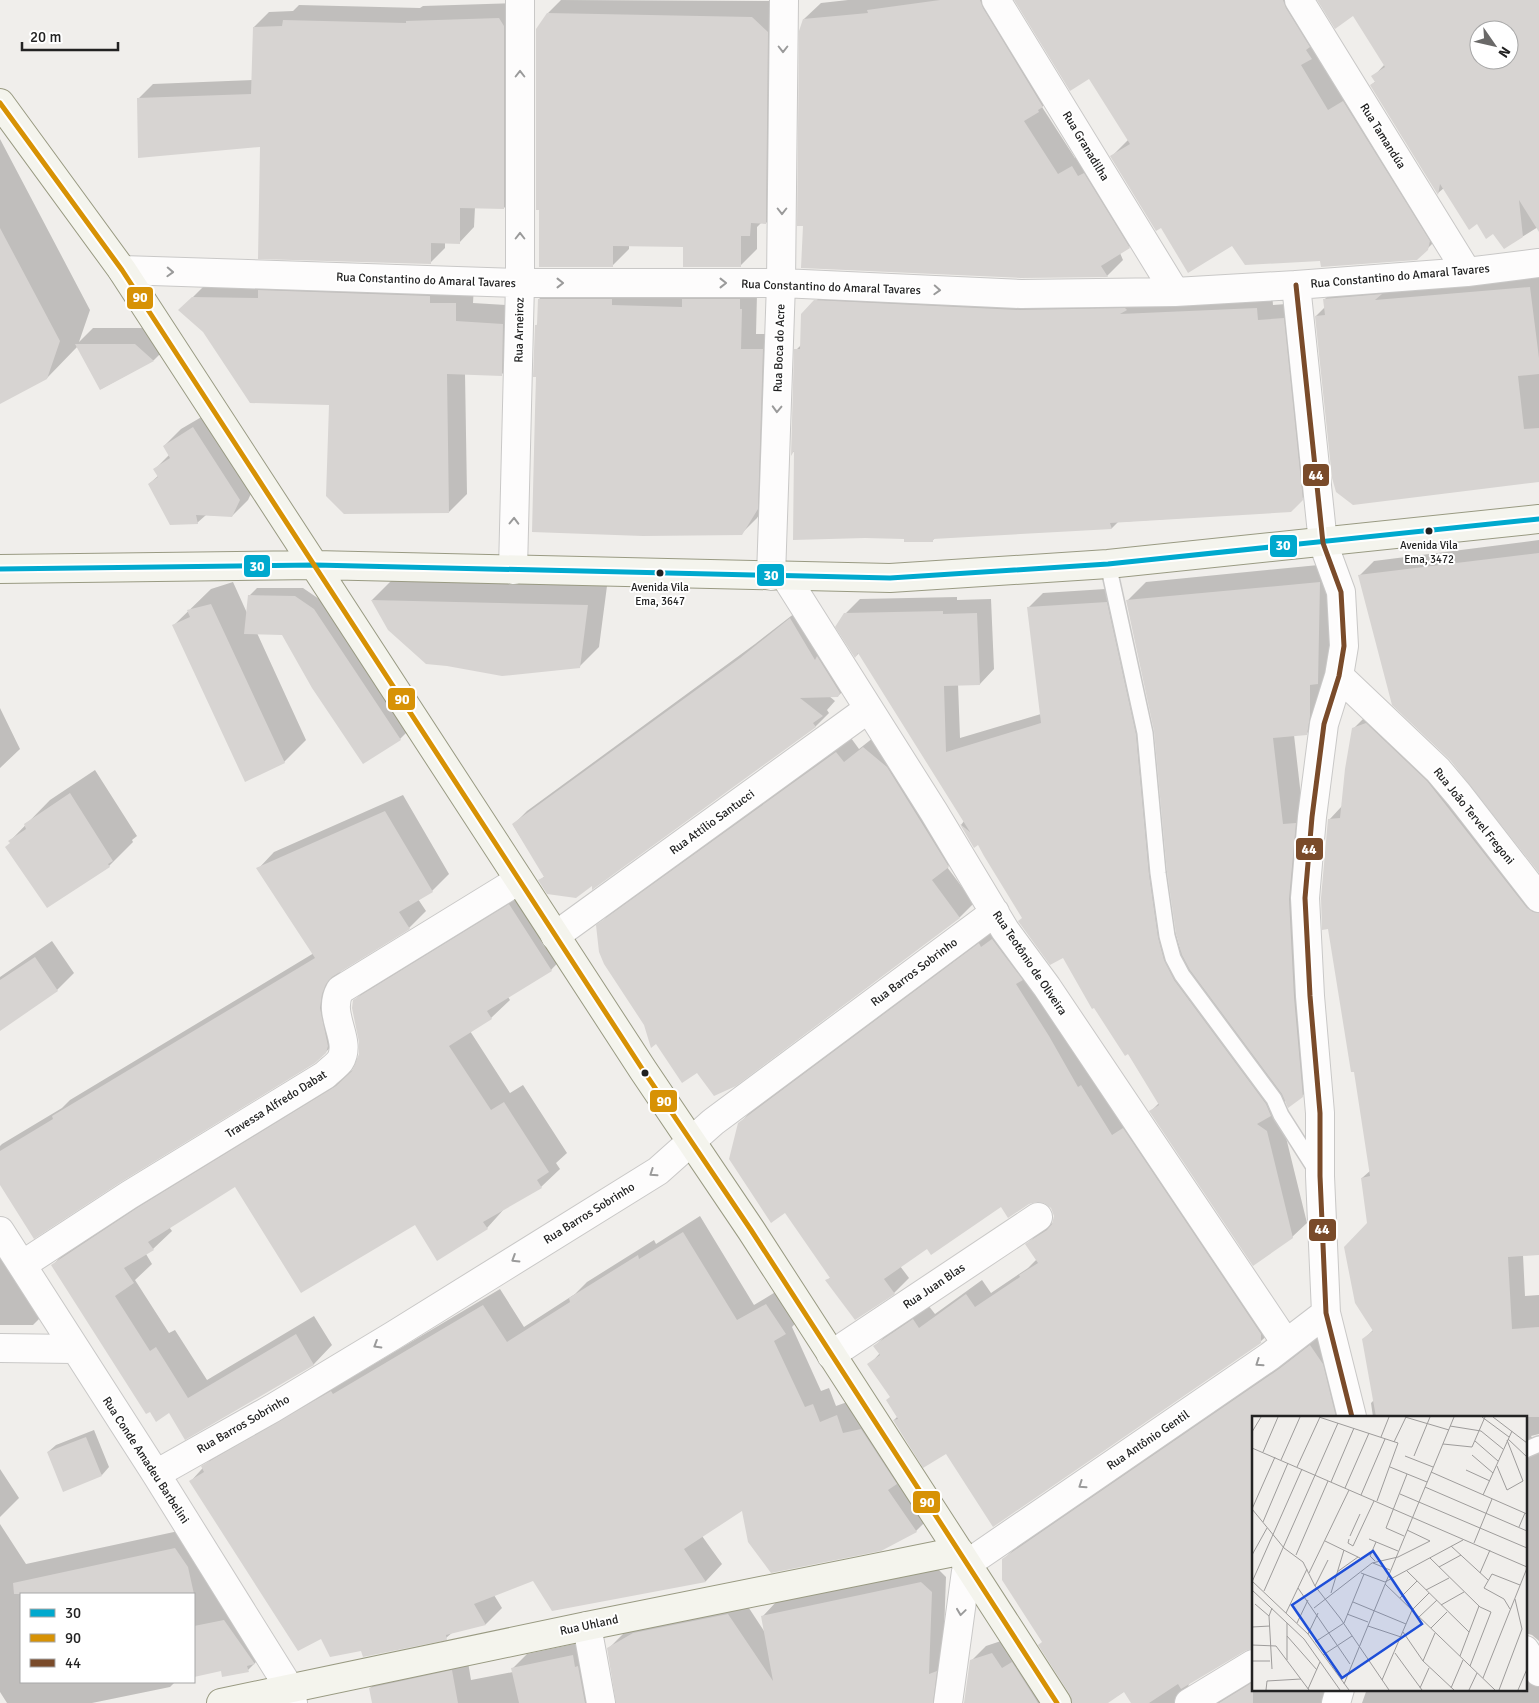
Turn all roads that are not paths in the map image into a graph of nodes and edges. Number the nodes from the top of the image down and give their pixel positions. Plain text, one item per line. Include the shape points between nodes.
1 (520, 0) edge
2 (784, 0) edge
3 (996, 0) edge
4 (1299, 0) edge
5 (0, 103) edge
6 (1539, 263) edge
7 (122, 270) junction
8 (1467, 272) junction
9 (520, 283) junction
10 (781, 283) junction
11 (1296, 285) junction
12 (1175, 292) junction
13 (1539, 519) edge
14 (1323, 543) junction
15 (1108, 564) junction
16 (315, 565) junction
17 (0, 569) edge
18 (513, 570) junction
19 (778, 576) junction
20 (1340, 676) junction
21 (868, 708) junction
22 (519, 880) junction
23 (1539, 898) edge
24 (995, 912) junction
25 (555, 936) junction
26 (690, 1142) junction
27 (1320, 1176) junction
28 (1038, 1217) dead end
29 (0, 1231) edge
30 (22, 1265) junction
31 (1326, 1313) junction
32 (1286, 1343) junction
33 (0, 1348) edge
34 (74, 1348) junction
35 (831, 1355) junction
36 (1352, 1416) edge
37 (1539, 1444) edge
38 (1526, 1450) edge
39 (156, 1474) junction
40 (963, 1557) junction
41 (587, 1626) junction
42 (1526, 1652) edge
43 (1252, 1665) edge
44 (1539, 1672) edge
45 (1340, 1690) edge
46 (292, 1696) edge
47 (221, 1703) edge
48 (601, 1703) edge
49 (948, 1703) edge
50 (1056, 1703) edge
51 (1189, 1703) edge
52 (1336, 1703) edge

9 -> 1 street, Rua Arneiroz
2 -> 10 street, Rua Boca do Acre
3 - 12 street, Rua Granadilha
4 - 8 street, Rua Tamandúa
5 - 7 main road
6 - 8 street, Rua Constantino do Amaral Tavares
7 -> 9 street, Rua Constantino do Amaral Tavares
7 - 16 main road
8 - 11 street, Rua Constantino do Amaral Tavares
9 -> 10 street, Rua Constantino do Amaral Tavares
18 -> 9 street, Rua Arneiroz
10 -> 12 street, Rua Constantino do Amaral Tavares via 1021,294
10 -> 19 street, Rua Boca do Acre
11 - 12 street, Rua Constantino do Amaral Tavares
11 - 14 street
13 - 14 main road
14 - 15 main road
14 - 20 street via 1341,592 1344,646
15 - 19 main road via 890,578
15 - 27 lane via 1145,733 1158,873 1173,958 1182,975 1274,1099
16 - 17 main road
16 - 18 main road
16 - 22 main road
18 - 19 main road
19 - 21 street, Rua Teotônio de Oliveira
20 - 23 street, Rua João Tervel Fregoni via 1438,770
20 - 27 street via 1324,724 1305,898 1320,1112
21 - 24 street, Rua Teotônio de Oliveira
21 - 25 street, Rua Attílio Santucci
22 - 25 main road
22 - 30 street, Travessa Alfredo Dabat via 340,990 334,1007 343,1050 339,1062 325,1075
24 - 26 street, Rua Barros Sobrinho
24 - 32 street, Rua Teotônio de Oliveira
25 - 26 main road
26 - 35 main road
26 -> 39 street, Rua Barros Sobrinho via 658,1171 273,1408
27 - 31 street
28 - 35 street, Rua Juan Blas
29 - 30 street, Rua Conde Amadeu Barbelini
30 - 34 street, Rua Conde Amadeu Barbelini
31 - 32 street, Rua Antônio Gentil
31 - 36 street
32 -> 40 street, Rua Antônio Gentil
33 - 34 street
34 - 39 street, Rua Conde Amadeu Barbelini
35 - 40 main road
37 - 38 lane
39 - 46 street, Rua Conde Amadeu Barbelini
40 - 41 main road, Rua Uhland
40 -> 49 street
40 - 50 main road
41 - 46 main road, Rua Uhland
41 - 48 street
42 - 44 street
43 - 51 street
45 - 52 street
46 - 47 main road, Rua Uhland

